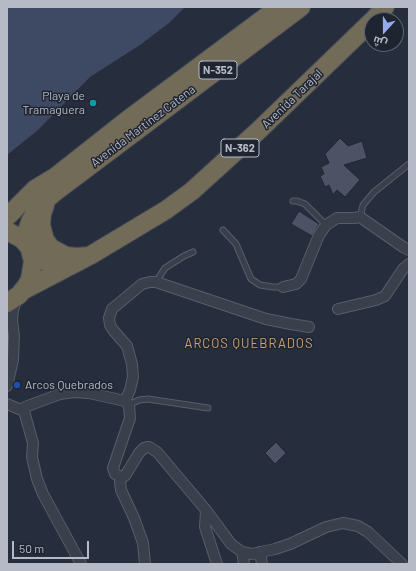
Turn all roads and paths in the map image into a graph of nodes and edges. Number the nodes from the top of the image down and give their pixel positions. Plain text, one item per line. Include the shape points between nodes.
1 (279, 7) edge
2 (301, 7) edge
3 (364, 28) edge
4 (409, 164) edge
5 (50, 196) junction
6 (293, 201) dead end
7 (360, 216) junction
8 (7, 217) edge
9 (326, 226) junction
10 (223, 230) dead end
11 (7, 231) edge
12 (29, 246) junction
13 (409, 250) edge
14 (193, 252) dead end
15 (91, 255) junction
16 (407, 268) edge
17 (156, 282) junction
18 (283, 287) joint
19 (16, 296) edge
20 (338, 310) dead end
21 (7, 325) edge
22 (309, 327) dead end
23 (14, 336) junction
24 (7, 386) edge
25 (127, 403) junction
26 (7, 404) edge
27 (208, 408) dead end
28 (24, 411) junction
29 (122, 477) junction
30 (206, 510) junction
31 (242, 552) junction
32 (260, 552) junction
33 (81, 564) edge
34 (145, 564) edge
35 (217, 564) edge
36 (244, 564) edge
37 (262, 564) edge
38 (402, 564) edge

1 - 8 highway, Avenida Martinez Catena / N-352 via 55,177 35,189
2 - 5 highway, Avenida Martinez Catena / N-352
3 - 15 highway, Avenida Tarajal / N-362 via 192,191
4 - 7 lane via 370,196 362,205
5 - 12 highway, Avenida Martinez Catena / N-352 via 38,206 30,222 27,239
5 - 15 highway, N-352 via 40,220 41,230 48,245 66,256
6 - 9 lane via 305,204
7 - 9 street via 337,218
7 - 13 street
9 - 18 street via 319,235 301,279 296,284
10 - 18 lane via 236,244 251,279 260,285
11 - 12 highway, Avenida Tarajal
12 - 15 highway, Avenida Tarajal / N-362 via 37,256 56,265 68,264
12 - 19 highway, N-352 via 33,261 32,273 27,286
14 - 17 lane via 165,268
15 - 19 highway, Avenida Tarajal / N-362
16 - 20 street via 385,296
17 - 22 street via 266,319
17 - 25 street via 142,284 112,309 109,318 113,330 127,346 132,364 133,377
19 - 23 street via 12,320
21 - 23 street
23 - 24 street via 13,360
25 - 27 lane via 148,399
25 - 28 street via 89,393 74,392 60,394 27,406
25 - 29 street via 130,418 113,468 115,474
26 - 28 street
28 - 33 street via 33,443 32,457 39,484
29 - 30 street via 139,453 148,447 157,452
29 - 34 street via 121,490 143,543
30 - 31 street via 231,544
30 - 35 street via 205,527
31 - 32 street
31 - 36 street
32 - 37 street
32 - 38 street via 290,544 326,527 343,523 358,526 368,532

